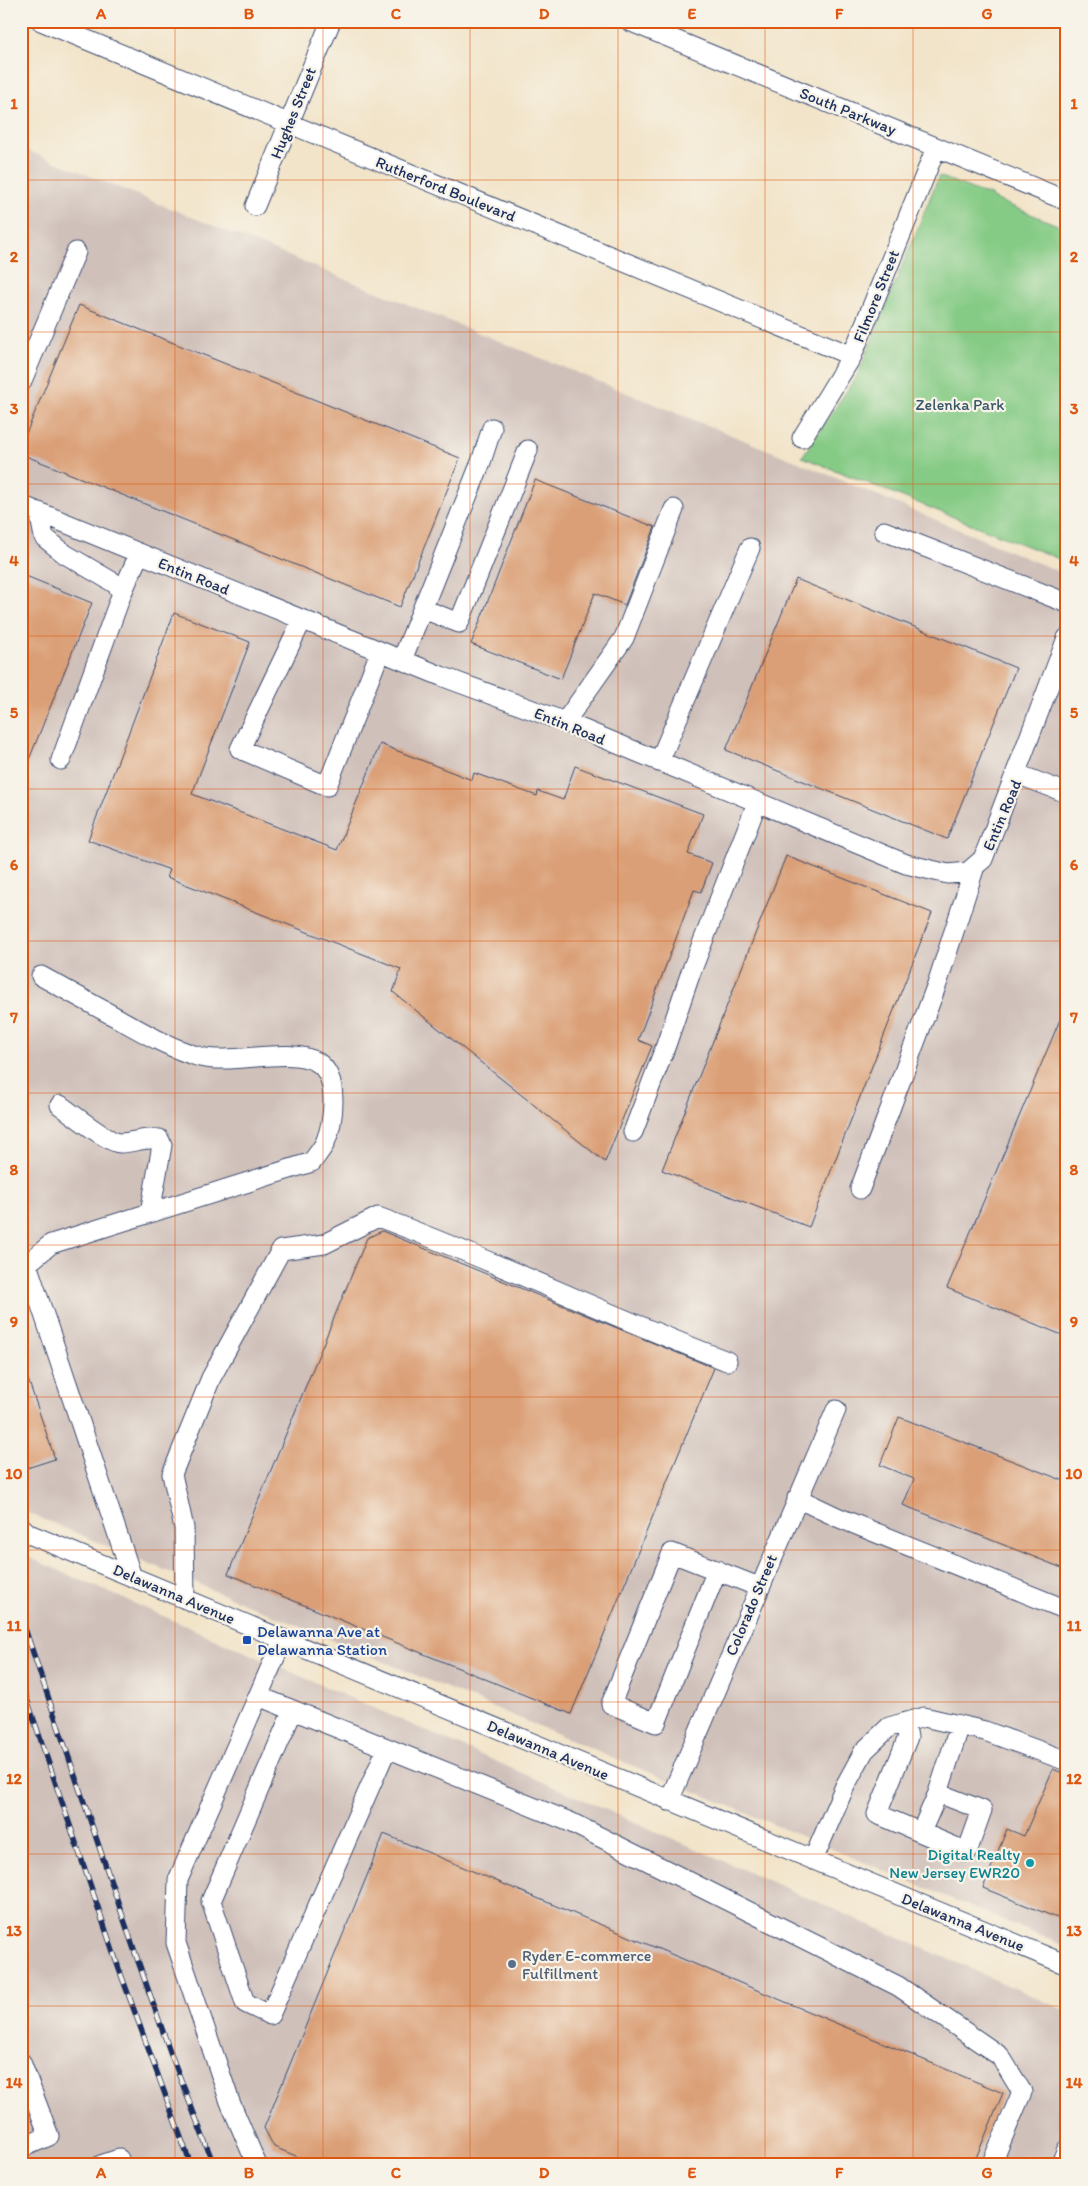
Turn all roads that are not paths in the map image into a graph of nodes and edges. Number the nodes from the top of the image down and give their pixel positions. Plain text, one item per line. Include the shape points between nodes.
1 (41, 21) edge
2 (331, 21) edge
3 (630, 21) edge
4 (289, 124) junction
5 (936, 148) junction
6 (1066, 200) edge
7 (255, 206) dead end
8 (76, 252) dead end
9 (852, 356) junction
10 (21, 383) edge
11 (492, 428) dead end
12 (802, 438) dead end
13 (528, 450) dead end
14 (21, 504) edge
15 (674, 509) dead end
16 (39, 512) junction
17 (884, 531) dead end
18 (750, 548) dead end
19 (139, 554) junction
20 (122, 593) junction
21 (1067, 603) edge
22 (423, 609) junction
23 (302, 620) junction
24 (1067, 638) edge
25 (380, 652) junction
26 (402, 660) junction
27 (564, 722) junction
28 (61, 760) dead end
29 (659, 762) junction
30 (1017, 774) junction
31 (1067, 793) edge
32 (757, 803) junction
33 (975, 866) junction
34 (41, 976) dead end
35 (60, 1105) dead end
36 (633, 1132) dead end
37 (860, 1190) dead end
38 (150, 1213) junction
39 (24, 1261) edge
40 (727, 1360) dead end
41 (836, 1410) dead end
42 (797, 1498) junction
43 (24, 1532) edge
44 (717, 1570) junction
45 (132, 1577) junction
46 (759, 1587) junction
47 (185, 1599) junction
48 (1067, 1610) edge
49 (282, 1640) junction
50 (258, 1696) junction
51 (293, 1710) junction
52 (905, 1722) junction
53 (960, 1725) junction
54 (387, 1748) junction
55 (1067, 1761) edge
56 (938, 1793) junction
57 (669, 1801) junction
58 (921, 1832) junction
59 (813, 1860) junction
60 (1067, 1965) edge
61 (21, 2062) edge
62 (21, 2148) edge
63 (1067, 2149) edge
64 (257, 2164) edge
65 (991, 2165) edge
66 (1060, 2165) edge

1 - 4 street, Rutherford Boulevard
2 - 4 street, Hughes Street
3 - 5 street, South Parkway
4 - 7 street, Hughes Street
4 - 9 street, Rutherford Boulevard
5 - 6 street, South Parkway
5 - 9 street, Filmore Street
8 - 10 street
9 - 12 street, Filmore Street
11 - 22 street
13 - 22 street via 459,623
14 - 16 street, Entin Road
15 - 27 street via 624,638
16 - 19 street, Entin Road
16 - 20 street via 44,537 65,554 116,584
17 - 21 street
18 - 29 street
19 - 20 street
19 - 23 street, Entin Road
20 - 28 street
22 - 26 street
23 - 25 street, Entin Road
23 - 25 street via 240,749 327,786
24 - 30 street
25 - 26 street, Entin Road
26 - 27 street, Entin Road
27 - 29 street, Entin Road
29 - 32 street, Entin Road
30 - 31 street, Entin Road
30 - 33 street, Entin Road via 983,859
32 - 33 street, Entin Road via 915,866 948,874 968,872
32 - 36 street
33 - 37 street via 937,984
34 - 38 street via 148,1035 201,1057 226,1060 298,1056 317,1062 329,1076 334,1099 331,1121 325,1143 312,1162
35 - 38 street via 119,1143 159,1139 162,1145
38 - 39 street via 51,1244
39 - 45 street
40 - 47 street via 680,1343 447,1242 378,1217 324,1244 280,1250 211,1378 172,1474 184,1528
41 - 42 street, Colorado Street
42 - 46 street, Colorado Street
42 - 48 street
43 - 45 street, Delawanna Avenue
44 - 44 street via 672,1552 611,1704 656,1723
44 - 46 street
45 - 47 street, Delawanna Avenue
46 - 57 street, Colorado Street
47 - 49 street, Delawanna Avenue
49 - 50 street
49 - 57 street, Delawanna Avenue
50 - 51 street
50 - 64 street via 178,1880 176,1944 230,2102
51 - 54 street
51 - 54 street via 211,1901 245,2003 270,2015
52 - 53 street via 924,1717
52 - 58 street via 908,1737 877,1814
52 - 59 street via 889,1727 864,1751
53 - 55 street
53 - 56 street
54 - 65 street via 570,1822 898,1986 1000,2056 1022,2092
56 - 58 street
56 - 58 street via 982,1810 968,1852
57 - 59 street, Delawanna Avenue
59 - 60 street, Delawanna Avenue
61 - 62 street via 49,2136
63 - 66 street

